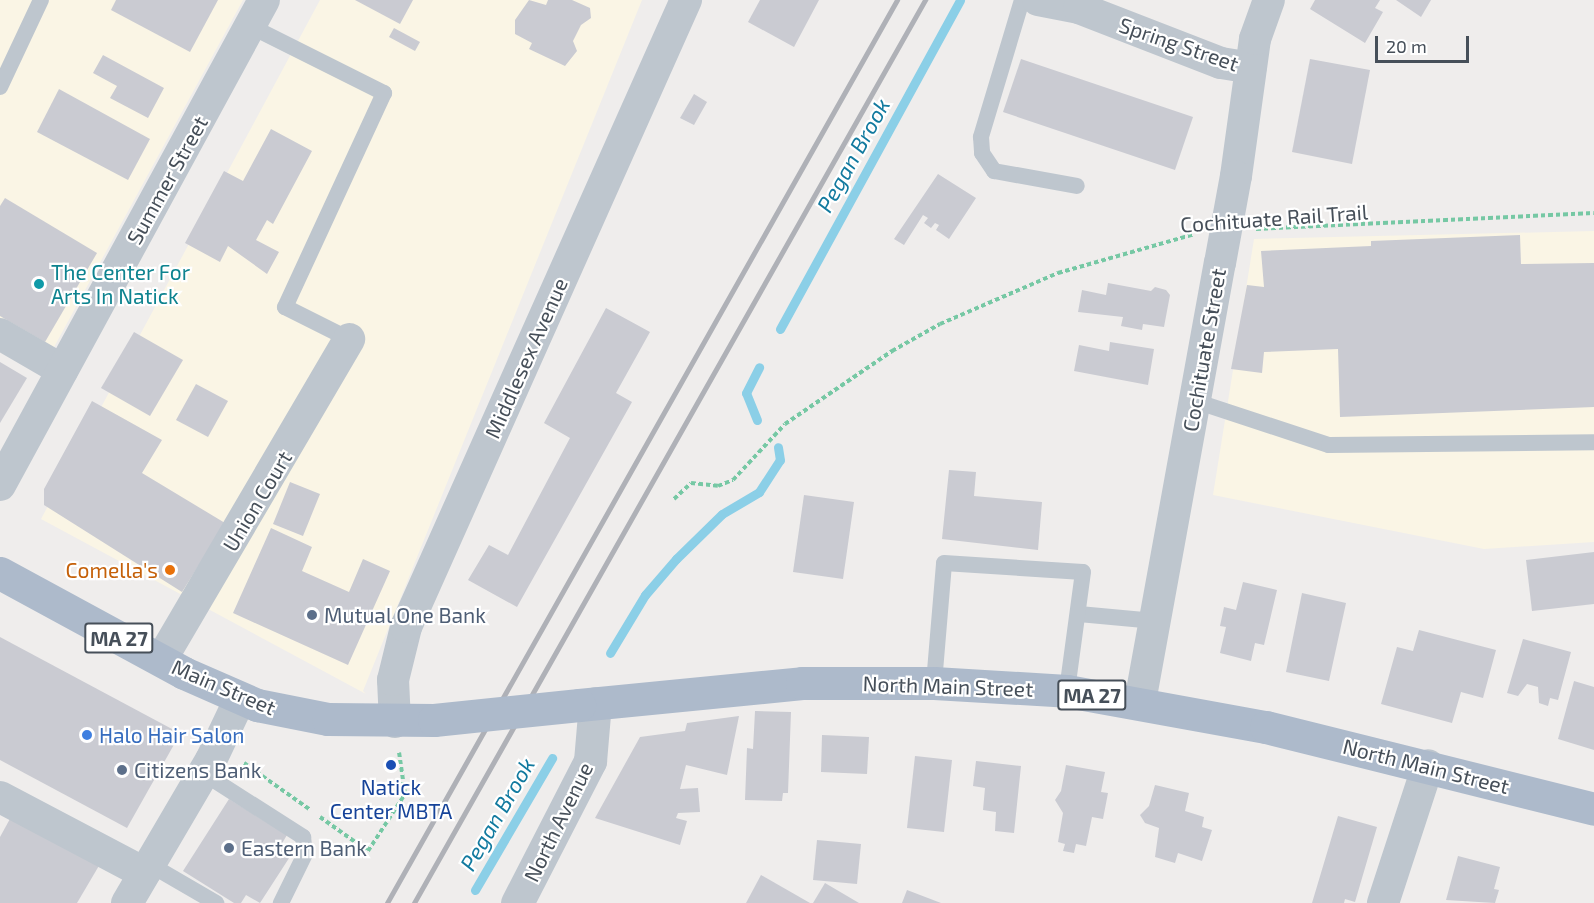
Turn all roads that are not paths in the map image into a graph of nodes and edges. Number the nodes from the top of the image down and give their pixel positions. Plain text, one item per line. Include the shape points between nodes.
1 (41, 0) edge
2 (686, 0) edge
3 (1022, 0) edge
4 (1038, 0) edge
5 (1269, 0) edge
6 (257, 13) edge
7 (1251, 68) junction
8 (0, 87) edge
9 (1077, 186) dead end
10 (0, 334) edge
11 (349, 339) joint
12 (62, 370) junction
13 (1195, 401) junction
14 (1594, 442) edge
15 (0, 485) edge
16 (0, 573) edge
17 (1079, 614) junction
18 (1155, 621) junction
19 (161, 660) junction
20 (934, 683) junction
21 (1067, 691) junction
22 (240, 699) junction
23 (1140, 702) junction
24 (587, 704) junction
25 (434, 720) joint
26 (395, 722) junction
27 (1428, 765) junction
28 (203, 773) junction
29 (0, 797) edge
30 (1594, 809) edge
31 (147, 868) junction
32 (127, 903) edge
33 (216, 903) edge
34 (281, 903) edge
35 (517, 903) edge
36 (1383, 903) edge

1 - 8 lane
2 - 26 street, Middlesex Avenue via 406,627 393,680
3 - 9 lane via 981,137 982,153 994,171
4 - 7 street, Spring Street via 1079,8 1221,63
5 - 7 street, Cochituate Street via 1259,21
6 - 11 lane via 384,93 285,308
6 - 12 street, Summer Street
7 - 13 street, Cochituate Street, bridge via 1236,176
10 - 12 street
11 - 19 street, Union Court
12 - 15 street, Summer Street
13 - 14 lane via 1329,445
13 - 18 street, Cochituate Street
16 - 19 main road, Main Street / MA 27
17 - 18 lane
17 - 20 lane via 1083,572 944,562
17 - 21 lane
18 - 23 street, Cochituate Street
19 - 22 main road, Main Street / MA 27
20 - 21 main road, North Main Street / MA 27
20 - 24 main road, North Main Street / MA 27 via 802,683
21 - 23 main road, North Main Street / MA 27
22 - 26 main road, Main Street / MA 27 via 309,717
22 - 28 street
23 - 27 main road, North Main Street / MA 27
24 - 25 main road, North Main Street / MA 27, bridge
24 - 35 street, North Avenue via 590,761
25 - 26 main road, Main Street / MA 27
27 - 30 main road, North Main Street / MA 27
27 - 36 street
28 - 31 street
28 - 34 lane via 303,837 305,854
29 - 31 street
31 - 32 street
31 - 33 lane

